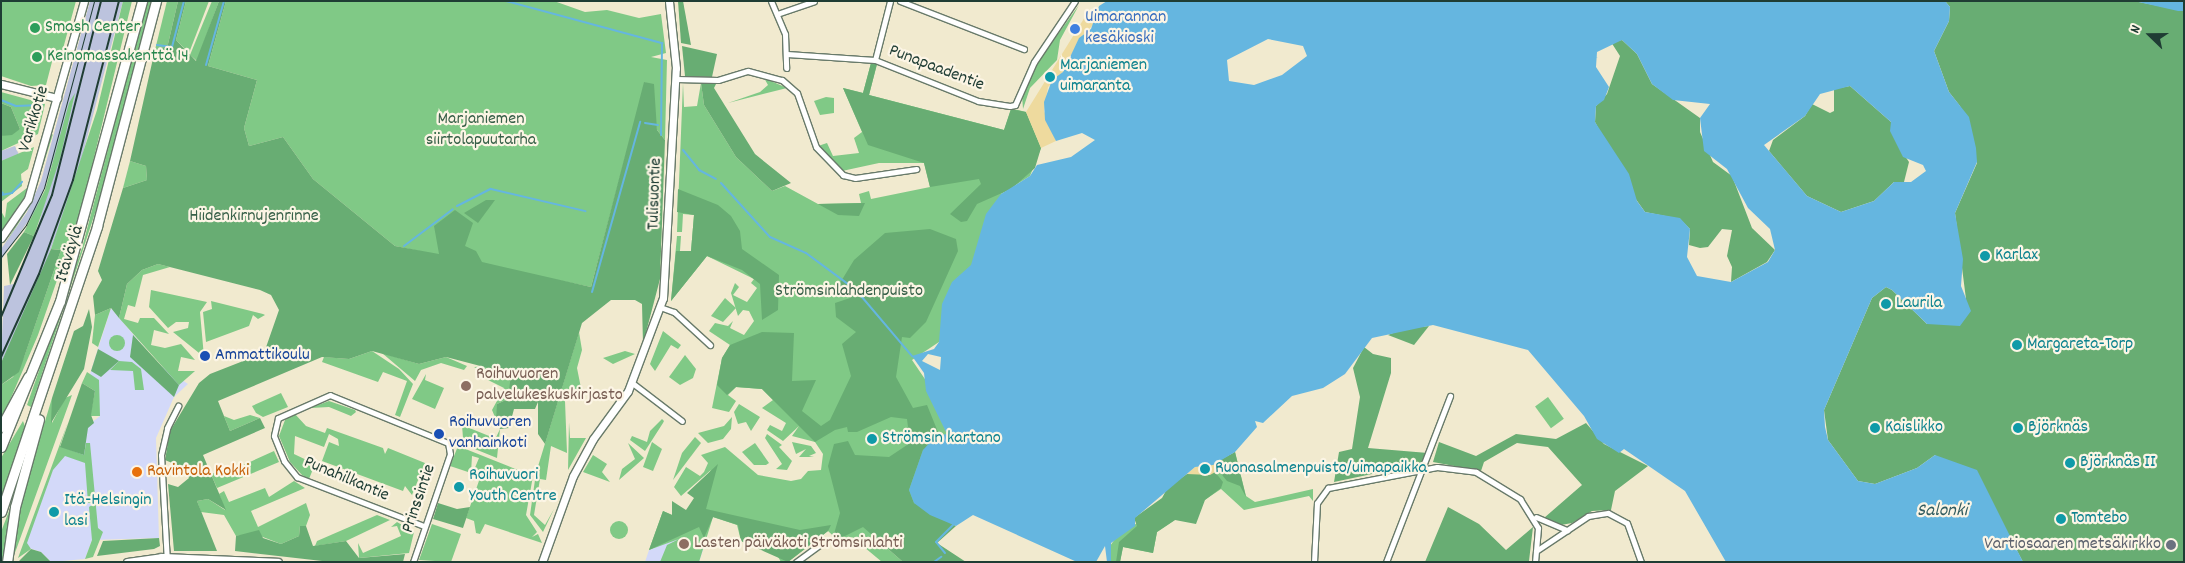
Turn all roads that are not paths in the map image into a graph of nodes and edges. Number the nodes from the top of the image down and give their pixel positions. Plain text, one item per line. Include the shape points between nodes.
1 (84, 1) edge
2 (136, 1) edge
3 (142, 1) edge
4 (157, 1) edge
5 (669, 1) edge
6 (771, 1) edge
7 (814, 1) edge
8 (890, 1) edge
9 (900, 1) edge
10 (1075, 2) edge
11 (777, 14) junction
12 (1024, 49) dead end
13 (130, 52) junction
14 (787, 54) junction
15 (875, 60) junction
16 (786, 68) dead end
17 (676, 79) junction
18 (1, 84) edge
19 (57, 98) junction
20 (916, 169) dead end
21 (1, 238) edge
22 (660, 307) junction
23 (710, 346) dead end
24 (44, 348) junction
25 (631, 382) junction
26 (1450, 396) dead end
27 (42, 399) junction
28 (178, 406) dead end
29 (682, 421) dead end
30 (1, 427) edge
31 (450, 445) joint
32 (1, 447) edge
33 (1425, 467) junction
34 (1, 512) edge
35 (1536, 518) junction
36 (424, 526) junction
37 (1567, 530) junction
38 (824, 542) dead end
39 (1536, 551) junction
40 (167, 560) edge
41 (154, 561) edge
42 (7, 562) edge
43 (127, 562) edge
44 (278, 562) edge
45 (412, 562) edge
46 (542, 562) edge
47 (796, 562) edge
48 (1314, 562) edge
49 (1386, 562) edge
50 (1535, 562) edge
51 (1641, 562) edge

1 - 19 main road, Varikkotie
2 - 13 highway
3 - 13 highway, Itäväylä
4 - 27 highway, Itäväylä via 97,226
5 - 17 main road, Tulisuontie
6 - 11 street
7 - 11 street
8 - 15 street
9 - 12 street
10 - 15 street, Punapaadentie via 1034,62 1015,105 978,101
11 - 14 street
13 - 24 highway, Itäväylä
14 - 15 street, Punapaadentie
14 - 16 street
17 - 20 street via 712,81 748,71 788,83 797,93 814,144 843,175 855,178
17 - 22 main road, Tulisuontie via 669,241
18 - 19 main road
19 - 21 main road, Varikkotie via 28,199
22 - 23 street via 674,312
22 - 25 main road, Tulisuontie
24 - 30 highway
24 - 32 highway, Itäväylä
25 - 29 street
25 - 46 main road, Tulisuontie via 580,460
26 - 33 street
27 - 34 highway, Itäväylä
27 - 42 highway via 10,531
28 - 40 street via 166,428 162,455
31 - 36 street, Prinssintie
31 - 36 street, Punahilkantie via 330,395 282,414 274,425 284,461 300,480
33 - 35 street via 1454,467 1490,478 1520,499
33 - 48 street via 1324,491 1317,503
33 - 49 street
35 - 37 street
35 - 39 street
36 - 45 street, Prinssintie
37 - 39 street
37 - 51 street via 1593,514 1617,516 1631,529
38 - 47 street
39 - 50 street
40 - 41 main road
40 - 44 main road
41 - 43 main road

